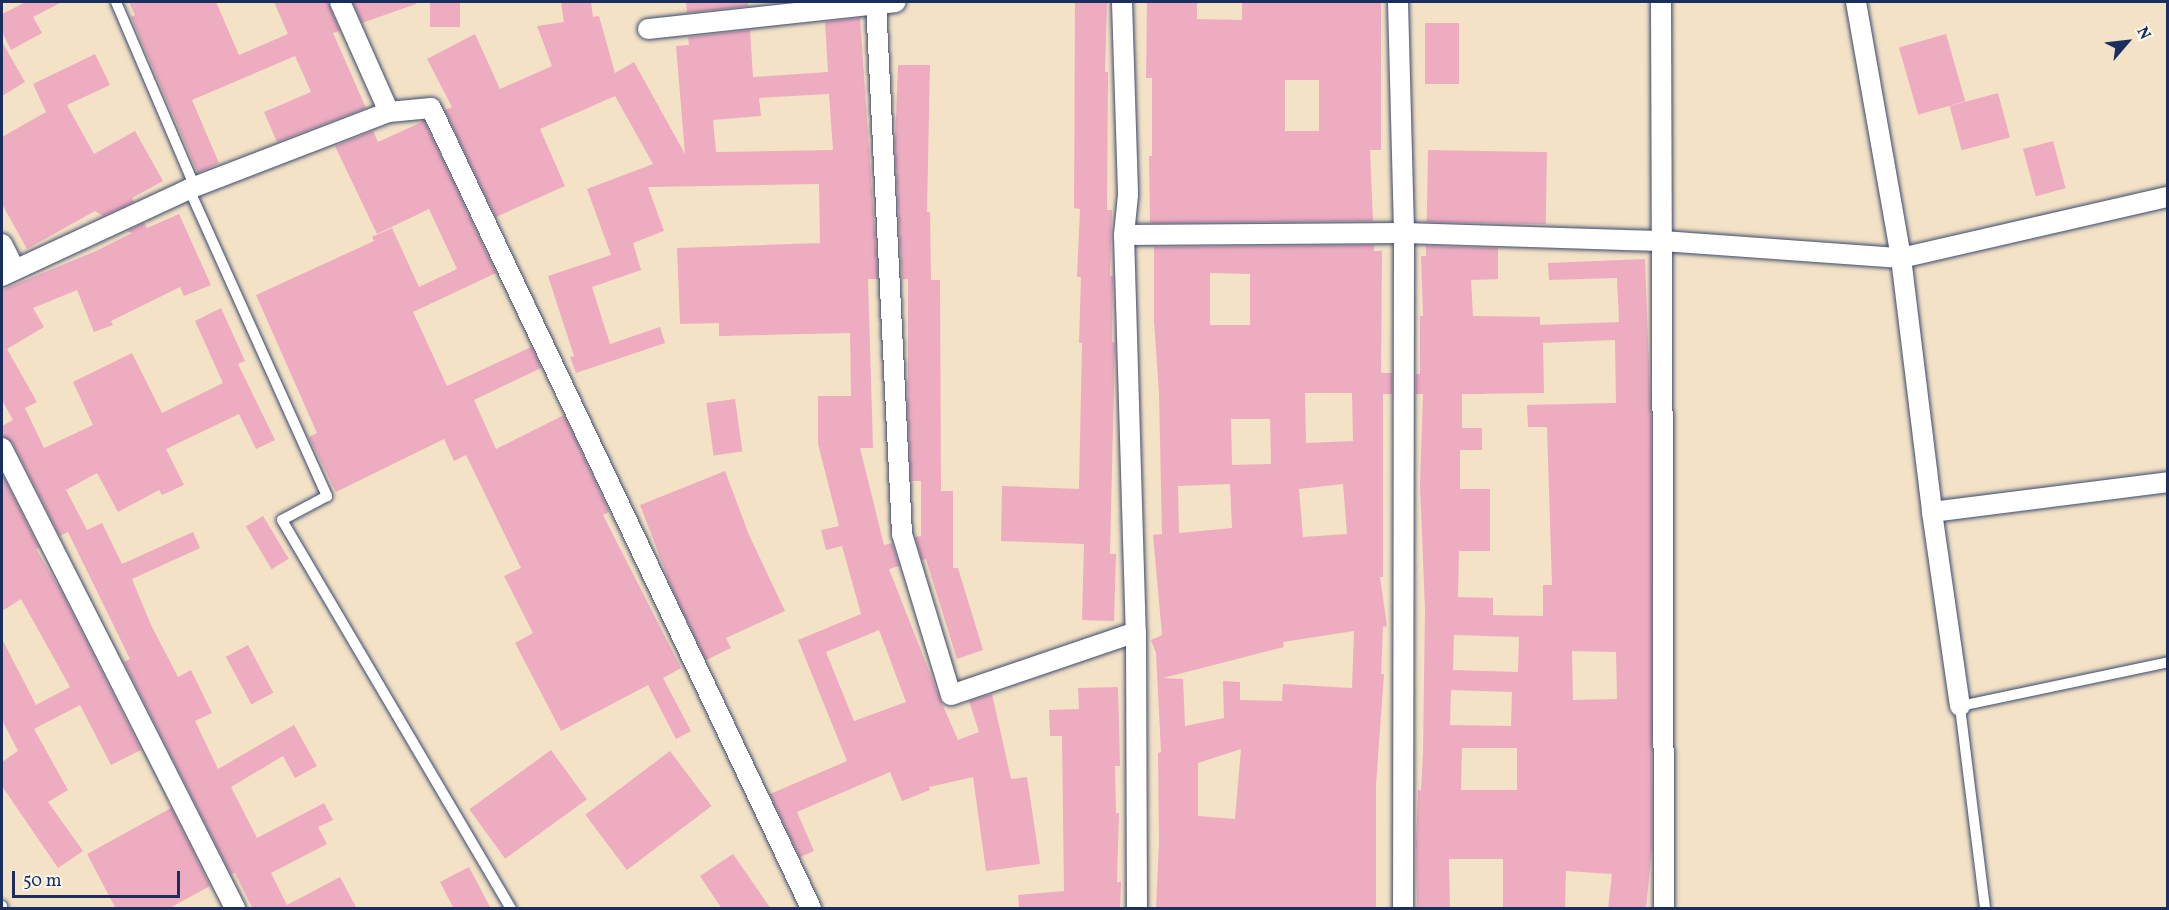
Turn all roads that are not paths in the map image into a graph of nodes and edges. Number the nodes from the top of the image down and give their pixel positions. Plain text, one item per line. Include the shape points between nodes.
1 (116, 2) edge
2 (340, 2) edge
3 (882, 2) edge
4 (1122, 2) edge
5 (1398, 2) edge
6 (1661, 2) edge
7 (1856, 2) edge
8 (648, 29) dead end
9 (389, 112) junction
10 (192, 188) junction
11 (2168, 197) edge
12 (1404, 234) junction
13 (1124, 235) junction
14 (1662, 241) junction
15 (2, 244) edge
16 (1901, 258) junction
17 (8, 272) edge
18 (2, 448) edge
19 (2168, 482) edge
20 (1932, 512) junction
21 (1136, 632) junction
22 (2168, 662) edge
23 (1960, 706) junction
24 (235, 909) edge
25 (511, 909) edge
26 (811, 909) edge
27 (1137, 909) edge
28 (1404, 909) edge
29 (1664, 909) edge
30 (1985, 909) edge

1 - 10 lane
2 - 9 street
3 - 8 street
3 - 21 street via 902,534 951,695
4 - 13 street via 1128,195
5 - 12 street
6 - 14 street
7 - 16 street
9 - 10 street
9 - 26 street via 431,108
10 - 17 street
10 - 25 lane via 327,496 282,520
11 - 16 street
12 - 13 street
12 - 14 street
12 - 28 street
13 - 21 street
14 - 16 street
14 - 29 street
15 - 17 street
16 - 20 street
18 - 24 street
19 - 20 street
20 - 23 street
21 - 27 street
22 - 23 lane
23 - 30 lane

